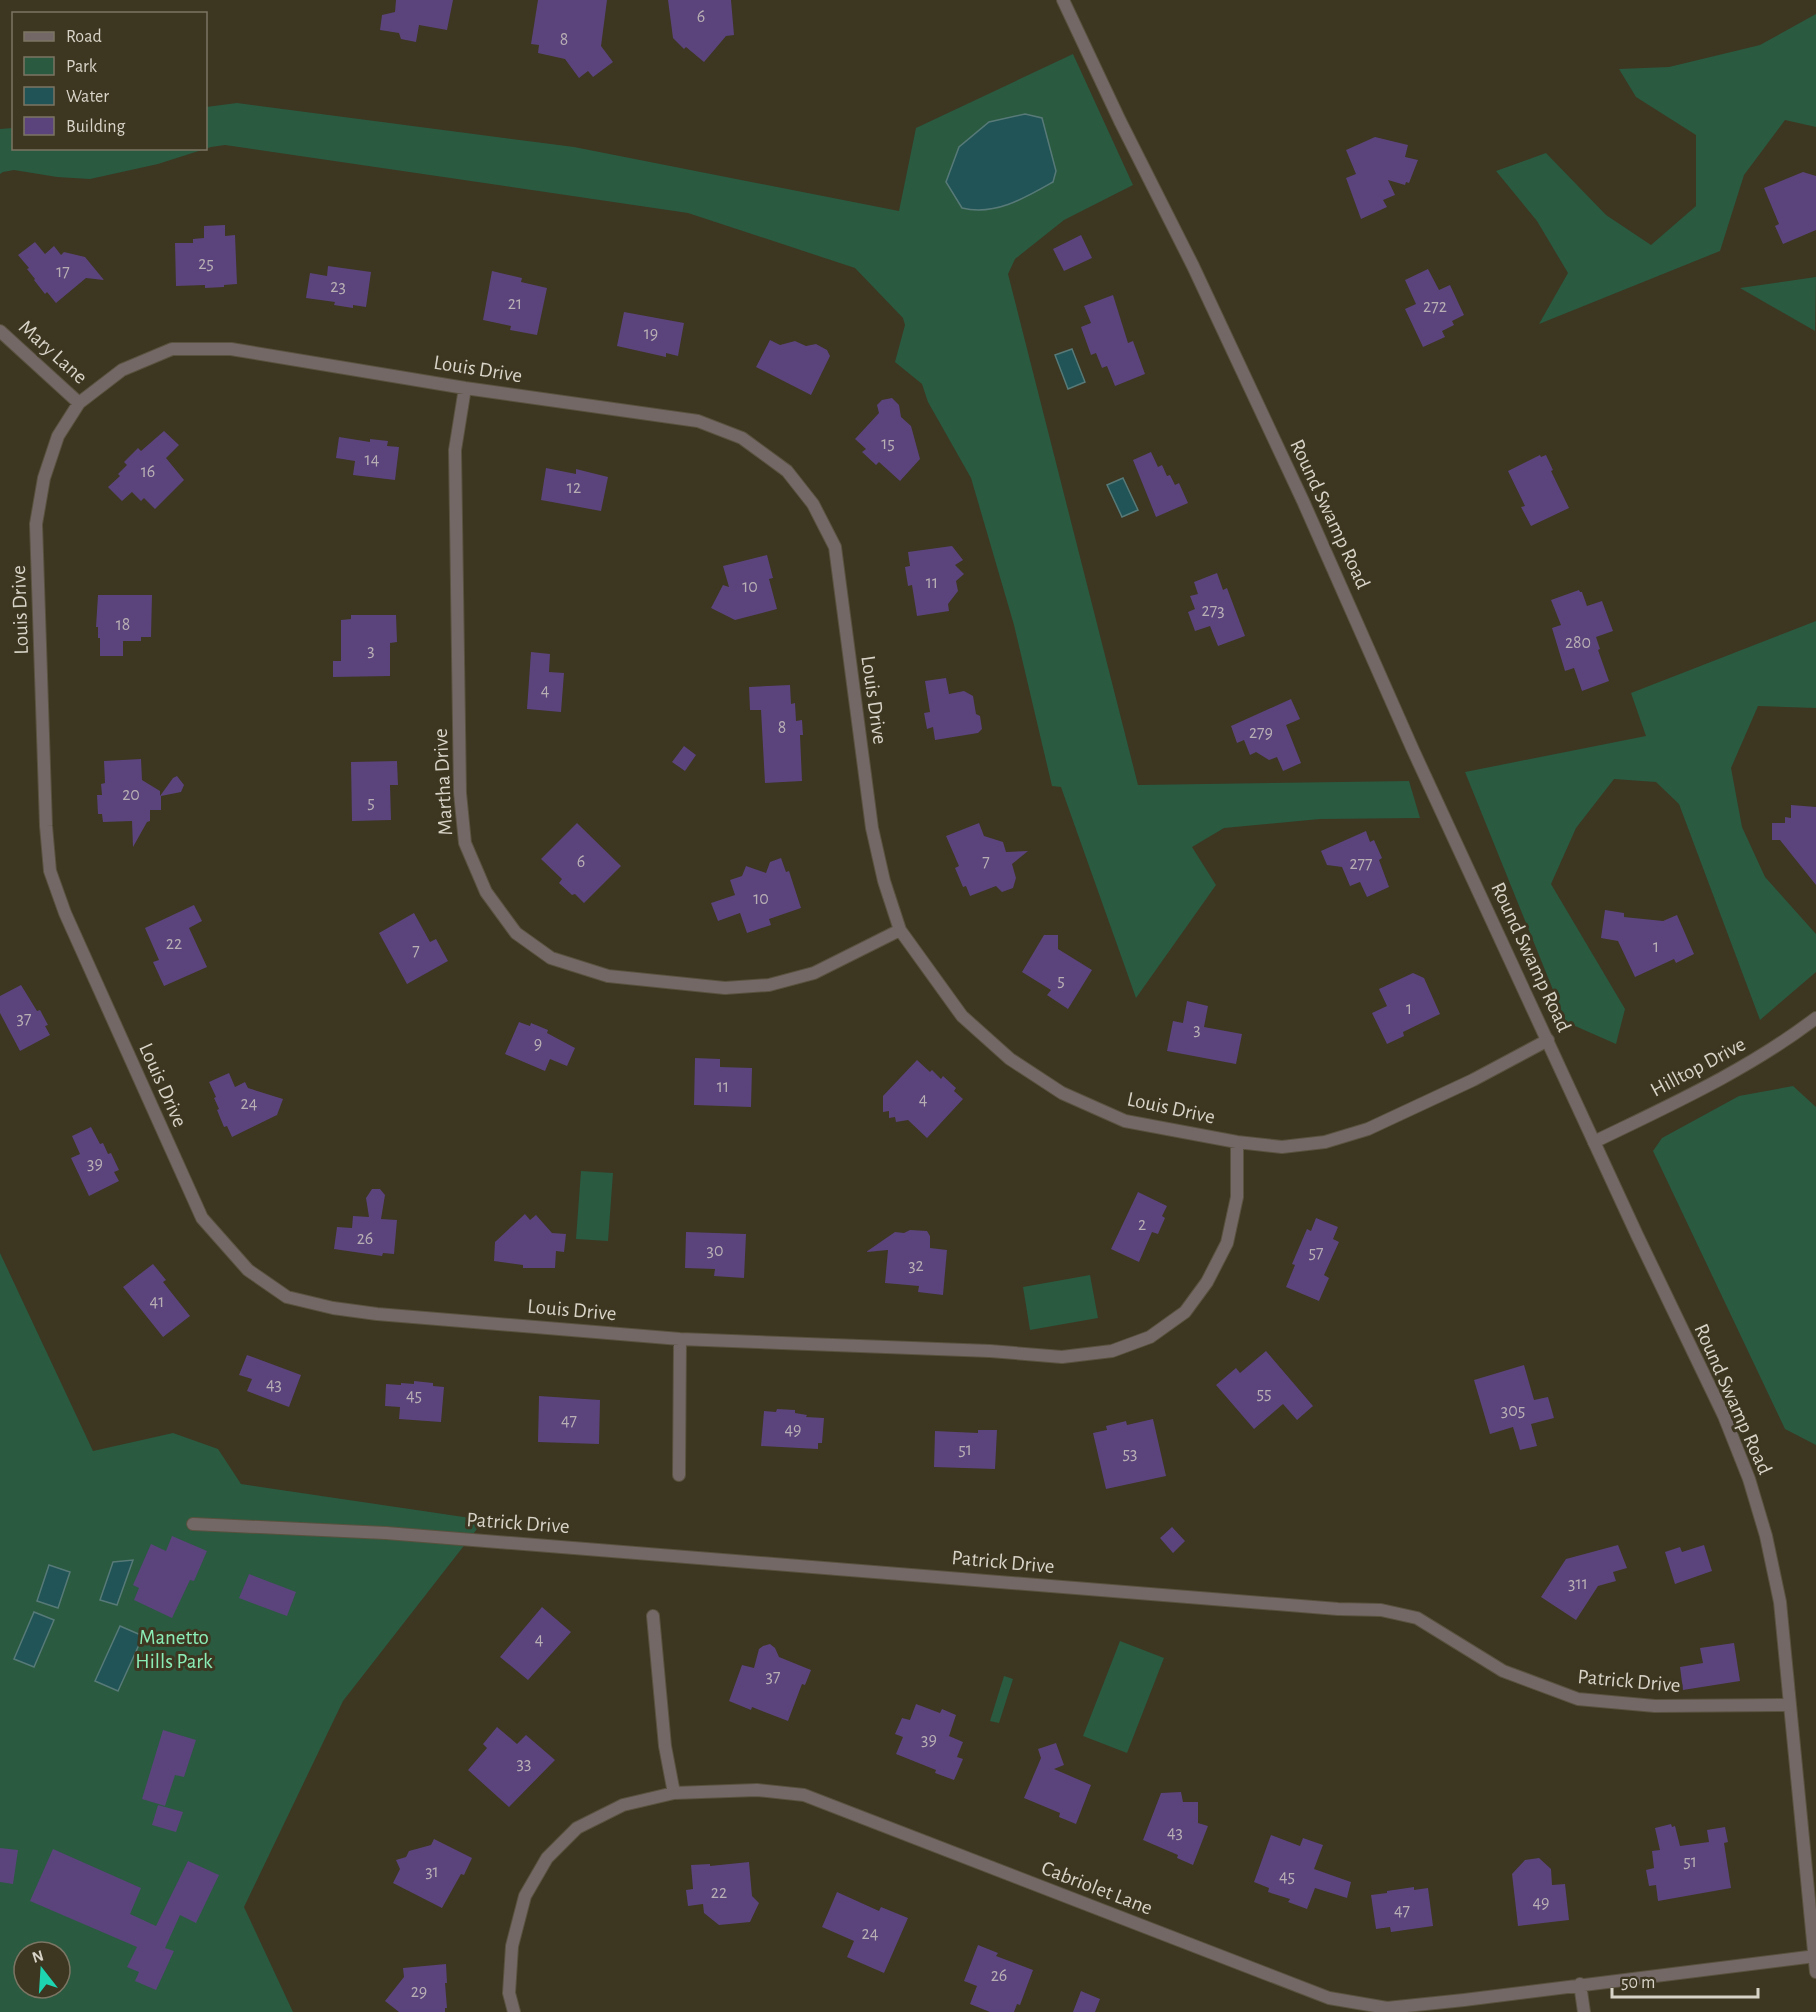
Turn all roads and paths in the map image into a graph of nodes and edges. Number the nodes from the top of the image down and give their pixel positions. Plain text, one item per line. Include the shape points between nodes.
1 (1064, 0) edge
2 (0, 331) edge
3 (465, 388) junction
4 (79, 403) junction
5 (900, 930) junction
6 (1816, 1018) edge
7 (1548, 1040) junction
8 (1237, 1142) junction
9 (1594, 1142) junction
10 (680, 1338) junction
11 (679, 1475) dead end
12 (193, 1524) dead end
13 (653, 1616) dead end
14 (1789, 1705) junction
15 (674, 1793) junction
16 (1815, 1956) edge
17 (1816, 1972) edge
18 (1580, 1984) junction
19 (514, 2012) edge
20 (1584, 2012) edge

1 - 7 street, Round Swamp Road via 1298,491
2 - 4 street, Mary Lane
3 - 4 street, Louis Drive via 231,349 172,349 122,370
3 - 5 street, Louis Drive via 698,421 742,438 788,471 813,504 835,548 872,828
3 - 5 street, Martha Drive via 455,450 460,793 465,843 486,892 516,933 551,958 608,975 725,988 769,985 814,973
4 - 10 street, Louis Drive via 58,436 44,478 36,524 50,871 69,923 202,1218 248,1270 287,1297 377,1314
5 - 8 street, Louis Drive via 962,1016 1010,1059 1062,1093 1125,1121
6 - 9 street, Hilltop Drive via 1784,1042 1710,1085
7 - 8 street, Louis Drive via 1368,1129 1325,1142 1282,1147
7 - 9 street, Round Swamp Road
8 - 10 street, Louis Drive via 1236,1197 1227,1243 1207,1282 1185,1312 1150,1337 1112,1351 1062,1357
9 - 14 street, Round Swamp Road via 1724,1416 1749,1479 1780,1602
10 - 11 street
12 - 14 street, Patrick Drive via 386,1533 1381,1610 1417,1618 1503,1671 1578,1699 1655,1706
13 - 15 street via 665,1746
14 - 16 street, Round Swamp Road
15 - 18 street, Cabriolet Lane via 757,1790 804,1795 1329,1998 1386,2008
15 - 19 street, Cabriolet Lane via 623,1805 578,1828 547,1858 525,1896 512,1946 509,1993
16 - 17 street, Round Swamp Road
16 - 18 street, Cabriolet Lane
18 - 20 street

